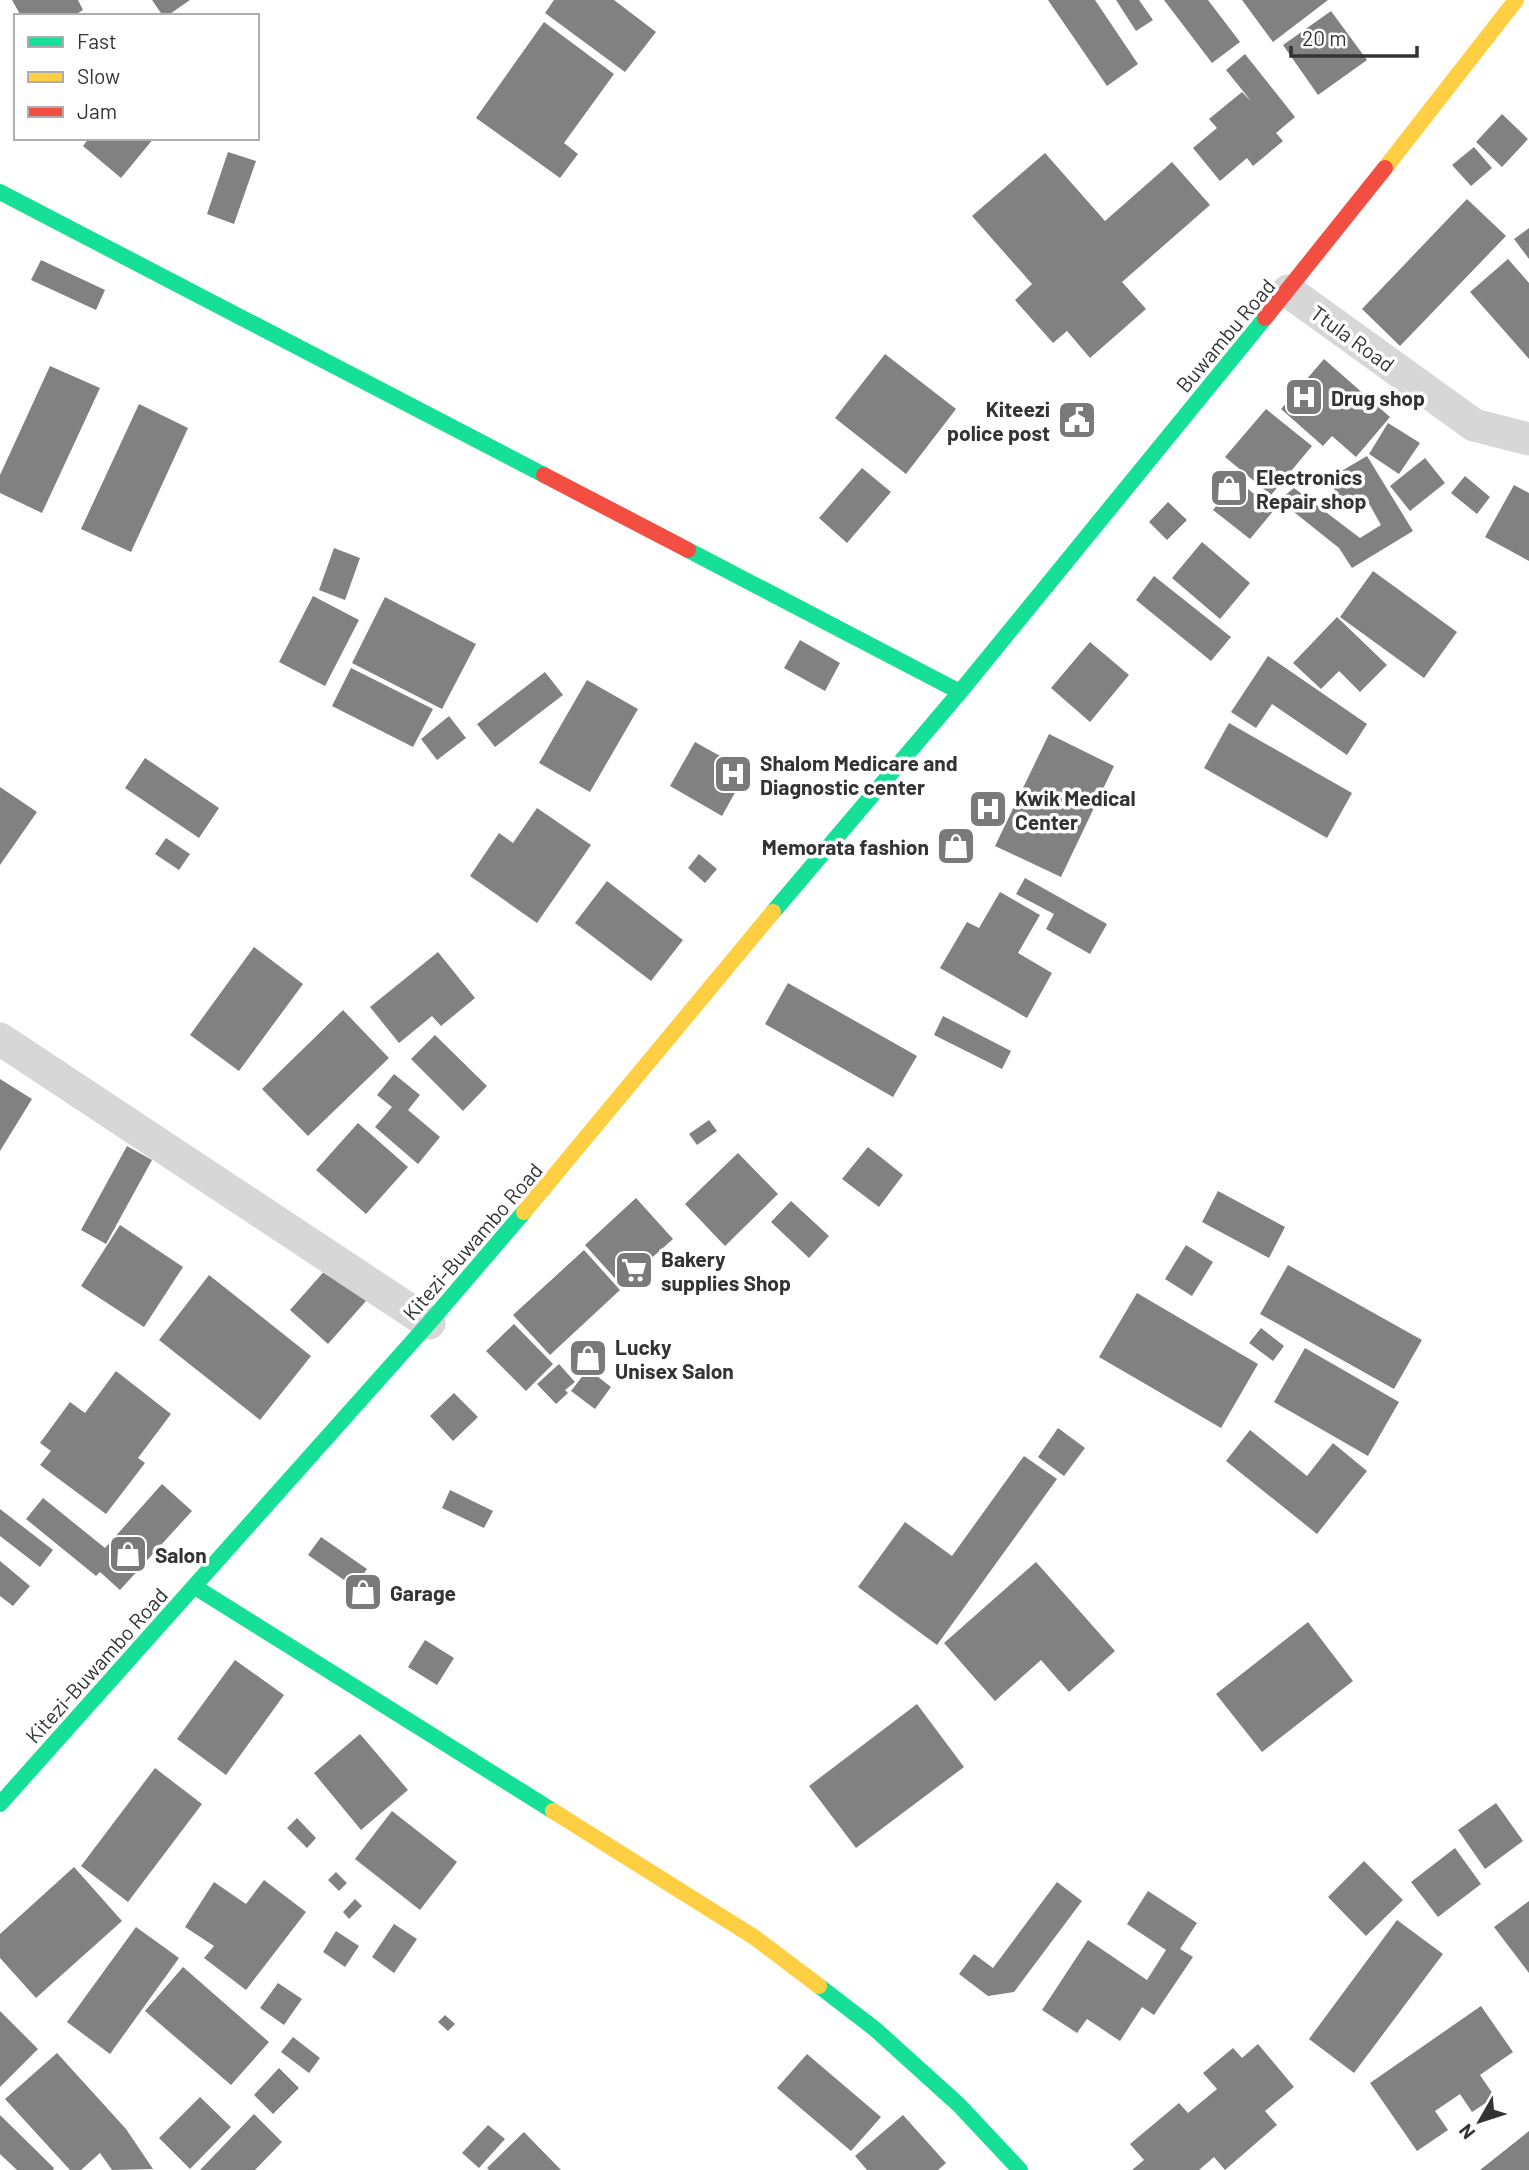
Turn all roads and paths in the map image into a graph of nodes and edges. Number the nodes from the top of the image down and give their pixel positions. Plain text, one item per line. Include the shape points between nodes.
1 (1516, 0) edge
2 (0, 192) edge
3 (1288, 291) junction
4 (1529, 439) edge
5 (961, 692) junction
6 (0, 1039) edge
7 (429, 1323) junction
8 (195, 1587) junction
9 (0, 1804) edge
10 (1020, 2170) edge

1 - 3 street, Buwambu Road
2 - 5 street
3 - 4 street, Ttula Road via 1474,425
3 - 5 street, Buwambu Road
5 - 7 street, Kitezi-Buwambo Road
6 - 7 street
7 - 8 street, Kitezi-Buwambo Road
8 - 9 street, Kitezi-Buwambo Road
8 - 10 street via 754,1937 875,2029 959,2105

